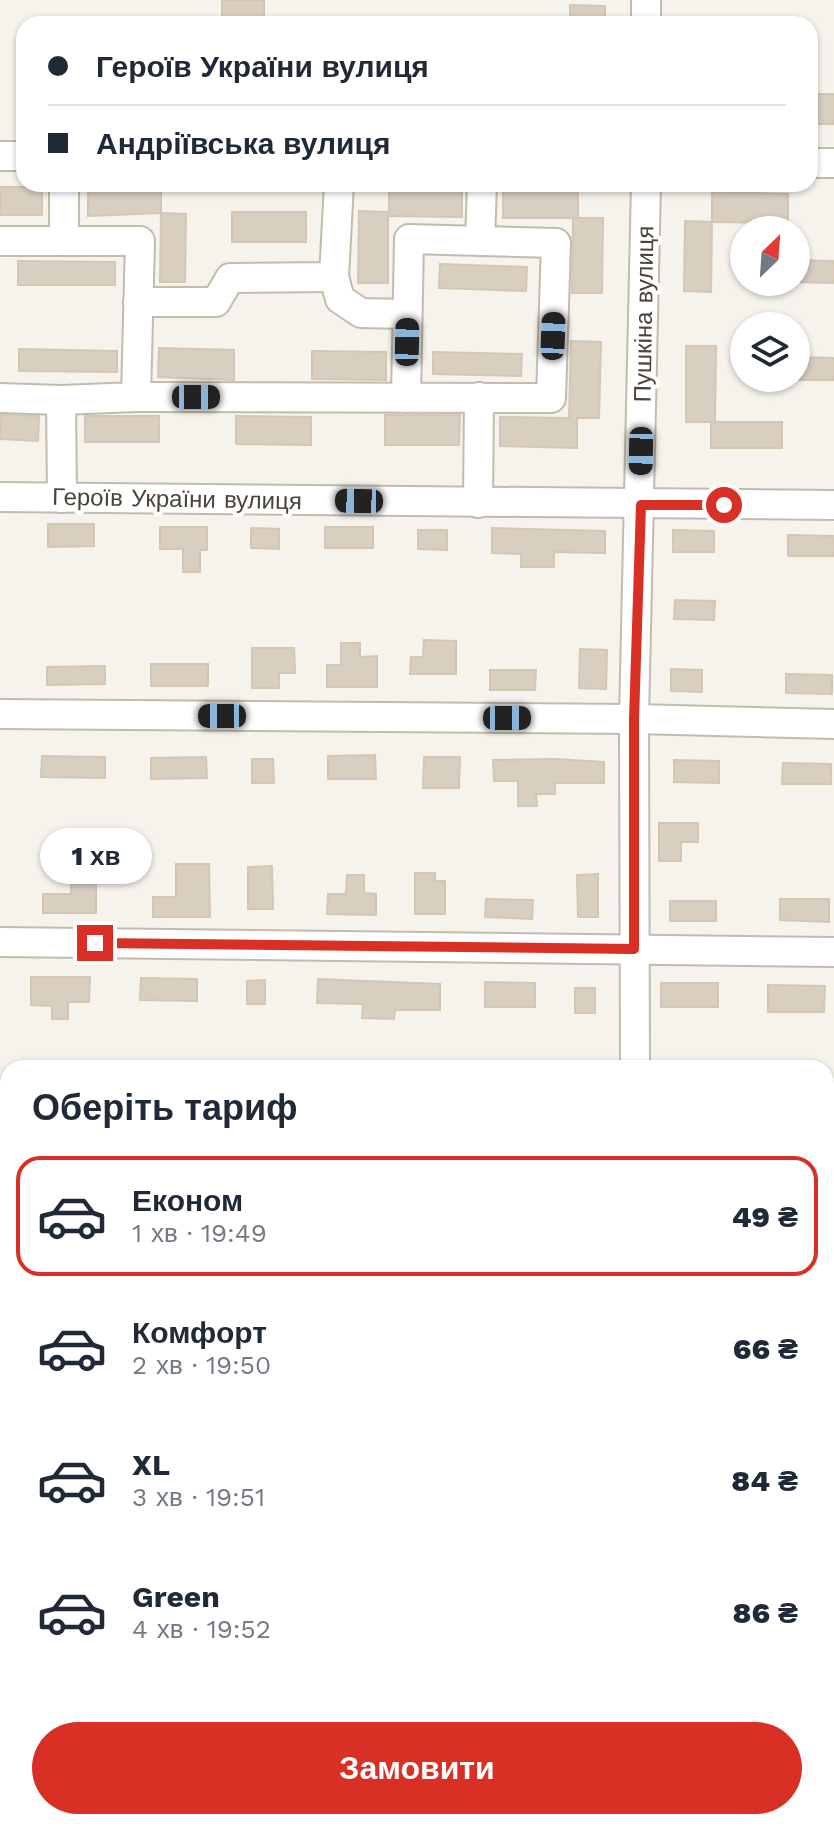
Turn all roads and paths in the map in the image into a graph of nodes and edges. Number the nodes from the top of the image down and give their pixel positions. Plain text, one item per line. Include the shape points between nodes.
1 (64, 192) edge
2 (339, 192) edge
3 (482, 192) edge
4 (646, 192) edge
5 (0, 241) edge
6 (64, 241) junction
7 (480, 241) junction
8 (334, 277) junction
9 (138, 302) junction
10 (407, 314) junction
11 (136, 397) junction
12 (479, 397) junction
13 (0, 398) edge
14 (406, 398) junction
15 (61, 400) junction
16 (0, 497) edge
17 (62, 498) junction
18 (478, 503) junction
19 (641, 505) junction
20 (834, 505) edge
21 (0, 714) edge
22 (634, 719) junction
23 (834, 724) edge
24 (0, 942) edge
25 (634, 949) junction
26 (834, 952) edge
27 (635, 1060) edge

1 - 6 street
2 - 8 street
3 - 7 street
4 - 19 street, Пушкіна вулиця
5 - 6 street
6 - 9 street via 140,241
7 - 10 street via 409,239
7 - 12 street via 556,243 551,398
8 - 9 street via 230,278 216,302
8 - 10 street via 340,299 361,313
9 - 11 street
10 - 14 street
11 - 14 street
11 - 15 street
12 - 14 street
12 - 18 street
13 - 15 street
15 - 17 street
16 - 17 street, Героїв України вулиця
17 - 18 street, Героїв України вулиця
18 - 19 street, Героїв України вулиця
19 - 20 street, Героїв України вулиця
19 - 22 street, Пушкіна вулиця
21 - 22 street
22 - 23 street
22 - 25 street, Пушкіна вулиця
24 - 25 street
25 - 26 street
25 - 27 street, Пушкіна вулиця

